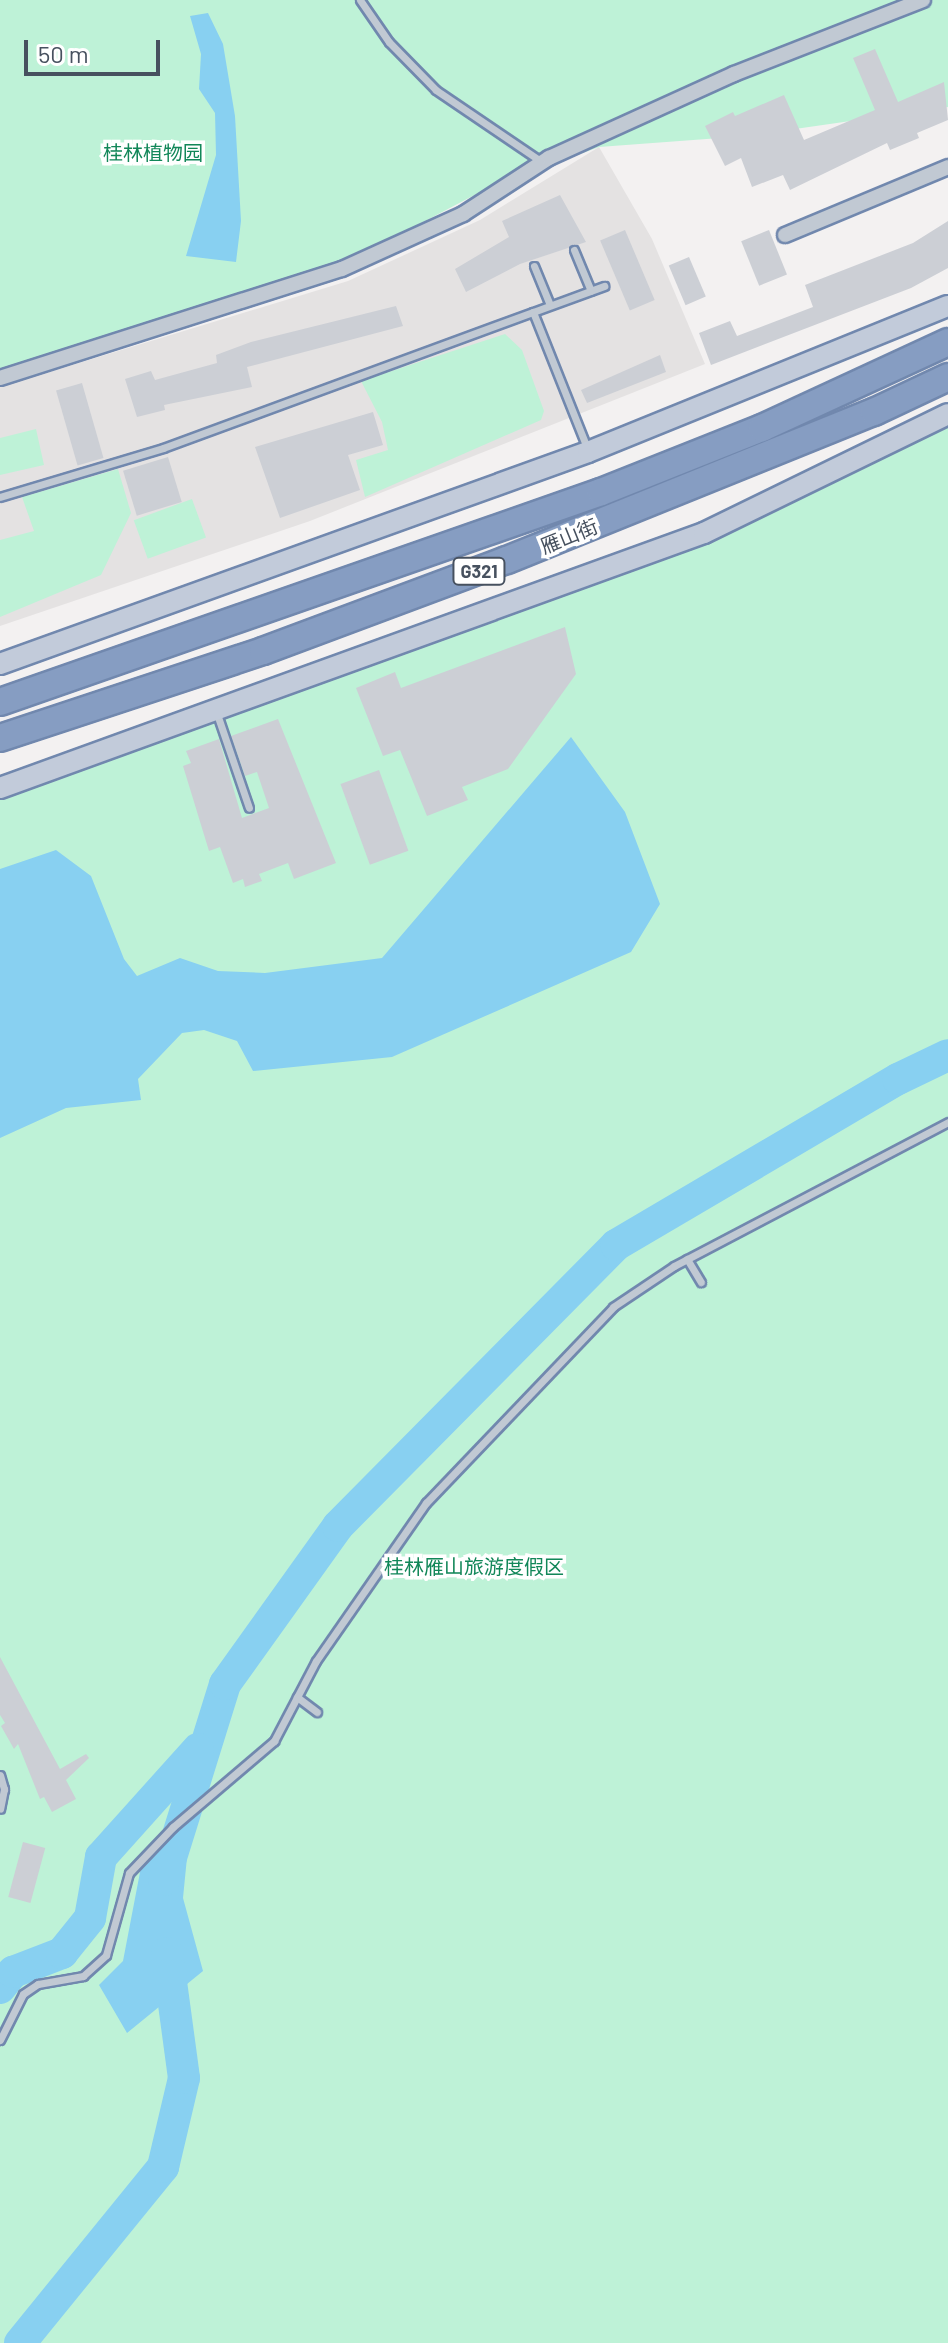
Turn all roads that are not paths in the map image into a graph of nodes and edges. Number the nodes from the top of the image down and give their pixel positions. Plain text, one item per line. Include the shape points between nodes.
1 (360, 0) edge
2 (923, 0) edge
3 (542, 162) junction
4 (948, 167) edge
5 (785, 235) dead end
6 (574, 250) dead end
7 (534, 266) dead end
8 (604, 286) dead end
9 (591, 291) junction
10 (550, 305) junction
11 (948, 306) edge
12 (533, 312) junction
13 (948, 342) edge
14 (948, 377) edge
15 (0, 378) edge
16 (948, 414) edge
17 (588, 452) junction
18 (0, 497) edge
19 (0, 664) edge
20 (0, 702) edge
21 (215, 708) junction
22 (0, 738) edge
23 (0, 788) edge
24 (249, 808) dead end
25 (948, 1122) edge
26 (687, 1259) junction
27 (701, 1282) dead end
28 (297, 1697) junction
29 (317, 1712) dead end
30 (0, 1775) edge
31 (0, 1809) edge
32 (0, 2040) edge

1 - 3 lane via 389,42 436,90
2 - 3 street via 734,74
3 - 15 street via 463,214 342,269
4 - 5 street
6 - 9 lane
7 - 10 lane
8 - 9 lane
9 - 10 lane
10 - 12 lane
11 - 17 street
12 - 17 lane
12 - 18 lane via 163,448
13 - 20 highway, 雁山街 / G321 via 762,428 601,492
14 - 22 highway, 雁山街 / G321 via 507,560 263,651
16 - 21 street via 704,533
17 - 19 street
21 - 23 street
21 - 24 lane
25 - 26 lane
26 - 27 lane
26 - 28 lane via 613,1307 426,1503 316,1661
28 - 29 lane
28 - 32 lane via 274,1741 173,1827 129,1873 106,1955 89,1973 38,1984 23,1994
30 - 31 lane

